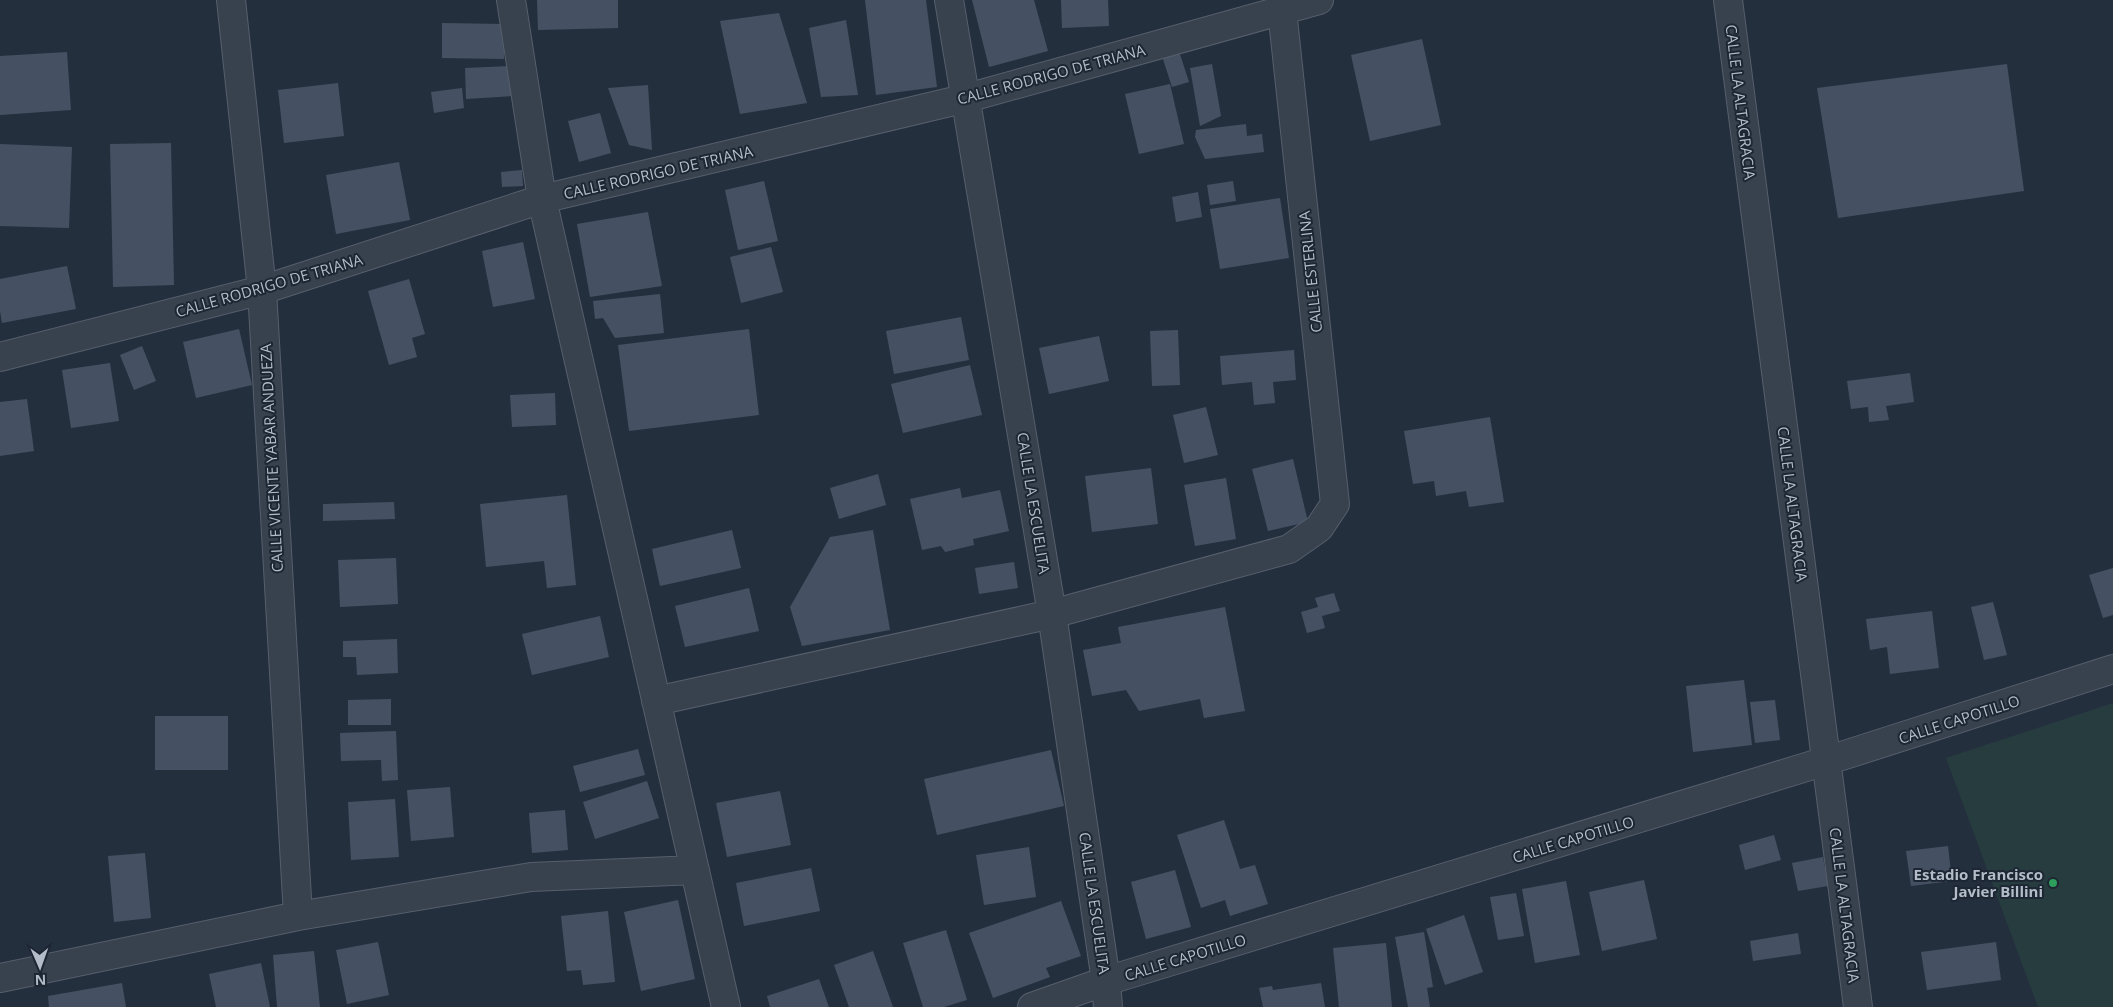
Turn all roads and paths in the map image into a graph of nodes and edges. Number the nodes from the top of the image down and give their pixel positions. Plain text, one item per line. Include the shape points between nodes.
1 (231, 0) edge
2 (511, 0) edge
3 (949, 0) edge
4 (1319, 0) edge
5 (1728, 0) edge
6 (1282, 10) junction
7 (966, 98) junction
8 (542, 199) junction
9 (262, 290) junction
10 (0, 357) edge
11 (1052, 614) junction
12 (2113, 669) edge
13 (656, 700) junction
14 (1826, 761) junction
15 (695, 870) junction
16 (298, 916) junction
17 (0, 978) edge
18 (1107, 994) edge
19 (726, 1007) edge
20 (1032, 1007) edge
21 (1858, 1007) edge

1 - 9 street, CALLE VICENTE YABAR ANDUEZA
2 - 8 street
3 - 7 street, CALLE LA ESCUELITA
4 - 6 street, CALLE RODRIGO DE TRIANA
5 - 14 street, CALLE LA ALTAGRACIA
6 - 7 street, CALLE RODRIGO DE TRIANA
6 - 11 street, CALLE ESTERLINA via 1335,504 1319,528 1289,549
7 - 8 street, CALLE RODRIGO DE TRIANA
7 - 11 street, CALLE LA ESCUELITA
8 - 9 street, CALLE RODRIGO DE TRIANA
8 - 13 street
9 - 10 street, CALLE RODRIGO DE TRIANA
9 - 16 street, CALLE VICENTE YABAR ANDUEZA
11 - 13 street
11 - 18 street, CALLE LA ESCUELITA
12 - 14 street, CALLE CAPOTILLO
13 - 15 street
14 - 18 street, CALLE CAPOTILLO
14 - 21 street, CALLE LA ALTAGRACIA
15 - 16 street via 531,877
15 - 19 street
16 - 17 street
18 - 20 street, CALLE CAPOTILLO

